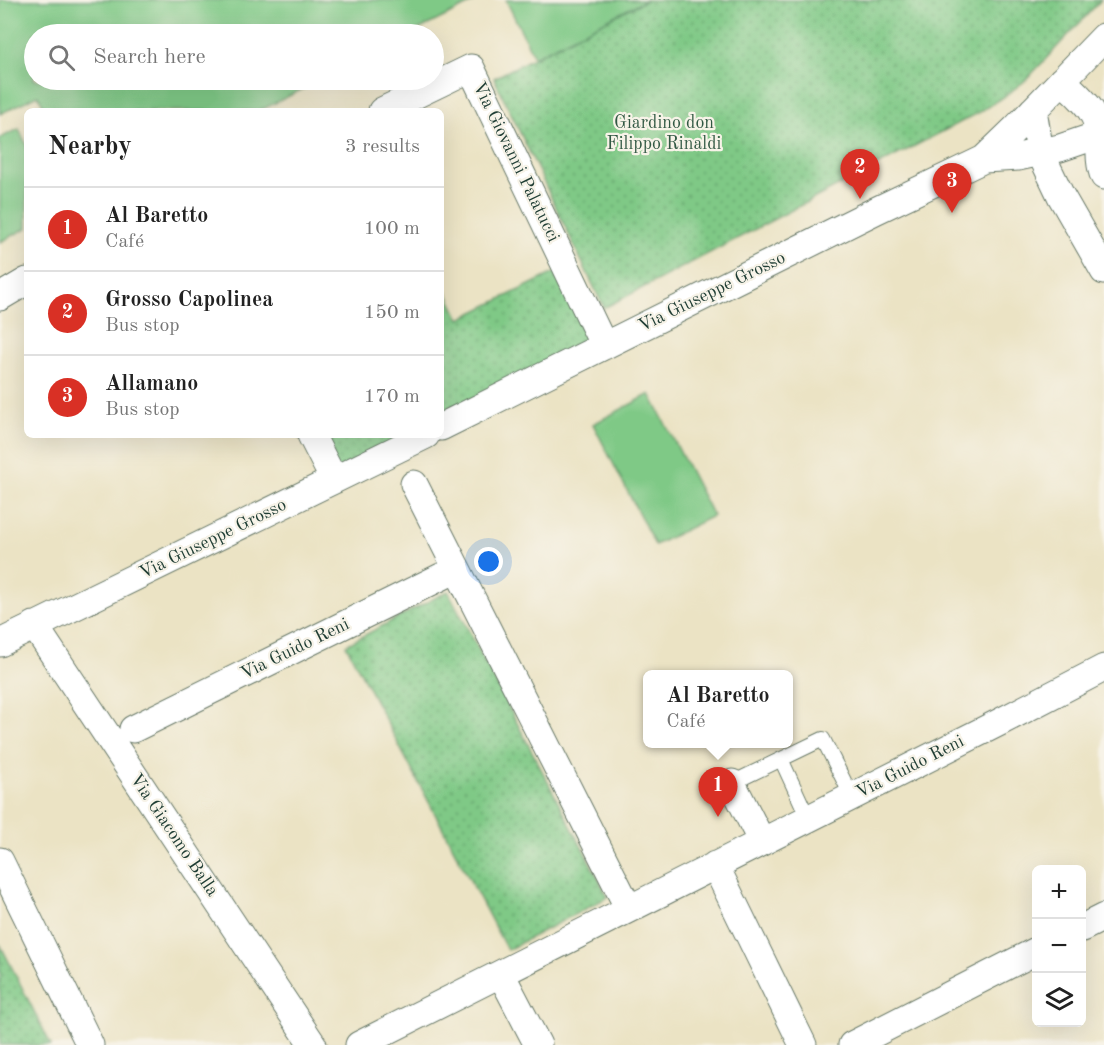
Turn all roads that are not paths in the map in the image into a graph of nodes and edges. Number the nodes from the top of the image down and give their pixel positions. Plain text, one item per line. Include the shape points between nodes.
1 (1104, 37) edge
2 (1062, 80) junction
3 (444, 81) edge
4 (425, 90) edge
5 (388, 108) edge
6 (1033, 111) junction
7 (1102, 134) edge
8 (1040, 152) junction
9 (984, 159) junction
10 (1104, 176) edge
11 (1104, 271) edge
12 (24, 283) edge
13 (0, 297) edge
14 (604, 346) junction
15 (444, 426) edge
16 (313, 438) edge
17 (420, 438) edge
18 (334, 480) junction
19 (414, 484) dead end
20 (457, 569) junction
21 (34, 625) junction
22 (0, 643) edge
23 (1104, 668) edge
24 (133, 729) dead end
25 (781, 759) junction
26 (732, 783) joint
27 (852, 797) junction
28 (810, 818) junction
29 (762, 842) junction
30 (0, 861) edge
31 (715, 866) junction
32 (629, 909) junction
33 (1104, 917) edge
34 (1086, 926) edge
35 (1032, 953) edge
36 (501, 974) junction
37 (90, 1045) edge
38 (313, 1045) edge
39 (359, 1045) edge
40 (538, 1045) edge
41 (803, 1045) edge
42 (852, 1045) edge

1 - 2 street, Via Giuseppe Grosso
2 - 6 street, Via Giuseppe Grosso
2 - 7 street via 1089,107
3 - 14 street, Via Giovanni Palatucci via 471,68
4 - 5 street, Via Giovanni Palatucci
6 - 8 street
6 - 9 street, Via Giuseppe Grosso
7 - 8 street, Via Giuseppe Grosso
7 - 10 street
8 - 9 street, Via Giuseppe Grosso
8 - 11 street
9 - 14 street, Via Giuseppe Grosso
12 - 13 street
14 - 15 street, Via Giuseppe Grosso
16 - 18 street
17 - 18 street, Via Giuseppe Grosso
18 - 21 street, Via Giuseppe Grosso
19 - 20 street
20 - 24 street, Via Guido Reni
20 - 32 street
21 - 22 street, Via Giuseppe Grosso
21 - 38 street, Via Giacomo Balla
23 - 27 street, Via Guido Reni
25 - 26 lane
25 - 27 lane via 823,739
25 - 28 lane
26 - 29 street
27 - 28 street, Via Guido Reni
28 - 29 street, Via Guido Reni
29 - 31 street, Via Guido Reni
30 - 37 street
31 - 32 street, Via Guido Reni
31 - 41 street
32 - 36 street, Via Guido Reni
33 - 34 street
35 - 42 street
36 - 39 street, Via Guido Reni
36 - 40 street

